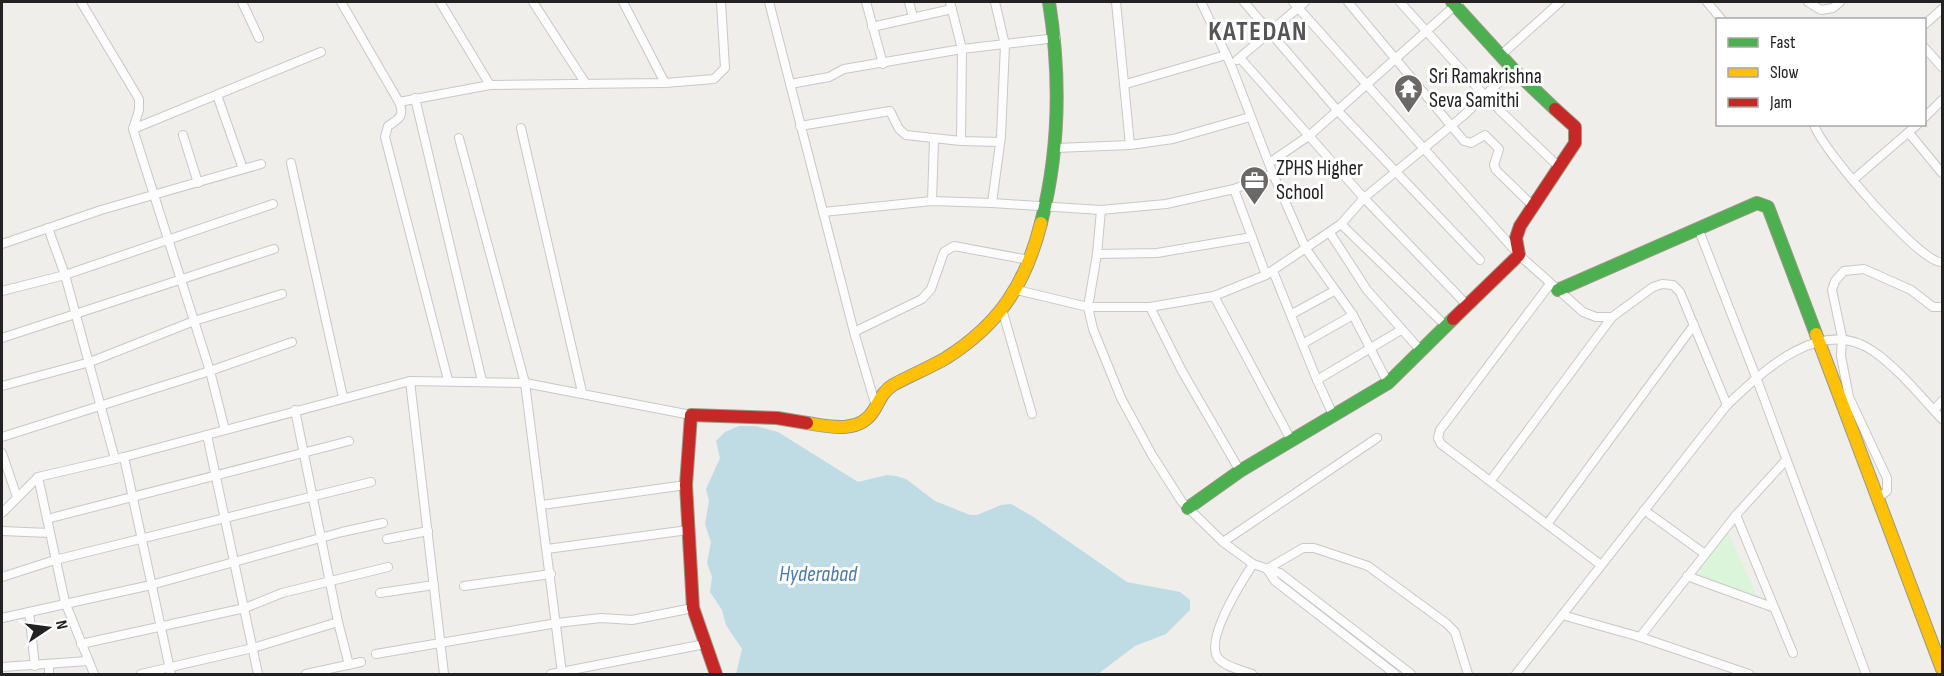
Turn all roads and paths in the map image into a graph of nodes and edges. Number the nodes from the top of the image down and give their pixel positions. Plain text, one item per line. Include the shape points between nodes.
1 (81, 2) edge
2 (242, 2) edge
3 (341, 2) edge
4 (440, 2) edge
5 (533, 2) edge
6 (623, 2) edge
7 (721, 2) edge
8 (770, 2) edge
9 (866, 2) edge
10 (909, 2) edge
11 (995, 2) edge
12 (1049, 2) edge
13 (1116, 2) edge
14 (1201, 2) edge
15 (1244, 2) edge
16 (1348, 2) edge
17 (1400, 2) edge
18 (1560, 2) edge
19 (1707, 2) edge
20 (1808, 2) edge
21 (1840, 2) edge
22 (1299, 3) edge
23 (1456, 3) edge
24 (951, 5) edge
25 (1942, 9) edge
26 (913, 17) junction
27 (1720, 18) edge
28 (1926, 23) edge
29 (872, 27) junction
30 (1270, 33) junction
31 (1428, 33) junction
32 (259, 38) dead end
33 (1056, 38) junction
34 (1005, 45) junction
35 (1926, 49) edge
36 (962, 50) junction
37 (321, 52) dead end
38 (1226, 55) junction
39 (1501, 55) junction
40 (1240, 58) junction
41 (1396, 60) junction
42 (883, 64) junction
43 (1231, 65) junction
44 (1942, 67) edge
45 (1513, 69) junction
46 (665, 83) junction
47 (586, 84) junction
48 (790, 84) junction
49 (1126, 84) junction
50 (1367, 84) junction
51 (490, 85) junction
52 (217, 95) junction
53 (1485, 96) junction
54 (415, 98) junction
55 (1942, 100) edge
56 (399, 102) junction
57 (1337, 110) junction
58 (1926, 116) edge
59 (1250, 117) junction
60 (800, 126) junction
61 (1452, 126) junction
62 (1815, 126) edge
63 (1916, 126) edge
64 (521, 128) dead end
65 (133, 129) junction
66 (1910, 133) junction
67 (183, 135) dead end
68 (1310, 135) junction
69 (459, 138) dead end
70 (934, 140) junction
71 (961, 141) junction
72 (1000, 142) junction
73 (1130, 145) junction
74 (1056, 148) junction
75 (1425, 150) junction
76 (291, 163) dead end
77 (1269, 163) junction
78 (261, 164) dead end
79 (1560, 167) junction
80 (243, 169) junction
81 (1397, 171) junction
82 (1942, 173) edge
83 (1273, 174) junction
84 (1853, 180) junction
85 (198, 183) junction
86 (1234, 189) junction
87 (154, 196) junction
88 (1365, 198) junction
89 (932, 201) junction
90 (992, 203) junction
91 (273, 204) dead end
92 (1047, 205) junction
93 (1533, 206) junction
94 (1101, 210) junction
95 (823, 212) junction
96 (1341, 224) junction
97 (48, 228) junction
98 (1698, 228) junction
99 (1330, 233) junction
100 (1252, 237) junction
101 (166, 238) junction
102 (2, 244) edge
103 (274, 249) dead end
104 (1306, 249) junction
105 (1097, 254) junction
106 (1519, 255) junction
107 (1029, 260) junction
108 (1480, 260) dead end
109 (1942, 262) edge
110 (1270, 273) junction
111 (65, 275) junction
112 (180, 278) junction
113 (1554, 287) junction
114 (1017, 290) junction
115 (2, 291) edge
116 (1334, 291) junction
117 (282, 294) dead end
118 (1214, 296) junction
119 (1467, 305) junction
120 (1088, 306) junction
121 (1150, 307) junction
122 (1938, 307) edge
123 (1002, 309) junction
124 (1292, 314) junction
125 (1942, 314) edge
126 (75, 315) junction
127 (1353, 315) junction
128 (1612, 317) junction
129 (194, 321) junction
130 (1694, 325) junction
131 (1446, 326) junction
132 (1401, 330) junction
133 (854, 332) junction
134 (2, 338) edge
135 (1842, 338) junction
136 (292, 342) dead end
137 (1817, 342) junction
138 (1304, 343) junction
139 (1370, 348) junction
140 (1422, 351) junction
141 (90, 362) junction
142 (210, 371) junction
143 (1756, 377) junction
144 (448, 380) junction
145 (1317, 380) junction
146 (410, 381) junction
147 (482, 381) junction
148 (525, 382) junction
149 (1388, 383) junction
150 (2, 386) edge
151 (582, 392) junction
152 (343, 397) junction
153 (1942, 401) edge
154 (875, 403) junction
155 (102, 405) junction
156 (1727, 405) junction
157 (295, 410) junction
158 (1934, 410) junction
159 (1032, 414) dead end
160 (691, 415) junction
161 (1334, 417) junction
162 (1942, 419) edge
163 (225, 430) junction
164 (207, 435) junction
165 (2, 437) edge
166 (1377, 438) dead end
167 (1291, 440) junction
168 (350, 441) dead end
169 (2, 453) edge
170 (303, 454) junction
171 (119, 458) junction
172 (1786, 460) junction
173 (1240, 471) junction
174 (216, 476) junction
175 (38, 477) junction
176 (1491, 480) junction
177 (371, 482) dead end
178 (686, 485) junction
179 (311, 496) junction
180 (17, 497) junction
181 (133, 499) junction
182 (1877, 499) junction
183 (542, 505) junction
184 (1188, 508) junction
185 (1644, 510) junction
186 (2, 513) edge
187 (1736, 515) junction
188 (47, 519) junction
189 (225, 519) junction
190 (383, 523) dead end
191 (1548, 523) junction
192 (688, 530) junction
193 (2, 531) edge
194 (428, 531) junction
195 (49, 533) junction
196 (320, 538) junction
197 (387, 539) dead end
198 (142, 541) junction
199 (1222, 542) junction
200 (547, 549) junction
201 (1704, 554) junction
202 (55, 560) junction
203 (235, 563) junction
204 (1252, 564) junction
205 (1601, 565) junction
206 (388, 567) dead end
207 (1267, 569) junction
208 (551, 574) junction
209 (1687, 576) junction
210 (2, 577) edge
211 (329, 580) junction
212 (151, 585) junction
213 (434, 585) junction
214 (464, 586) dead end
215 (380, 592) dead end
216 (65, 602) junction
217 (245, 608) junction
218 (693, 608) junction
219 (1772, 608) junction
220 (29, 612) junction
221 (1562, 615) junction
222 (2, 618) edge
223 (338, 622) junction
224 (557, 623) junction
225 (159, 627) junction
226 (1640, 638) junction
227 (440, 642) junction
228 (81, 644) junction
229 (705, 644) junction
230 (253, 648) junction
231 (376, 654) dead end
232 (1793, 654) dead end
233 (88, 661) junction
234 (361, 662) dead end
235 (49, 665) junction
236 (349, 665) junction
237 (35, 666) junction
238 (2, 667) edge
239 (1942, 669) edge
240 (170, 671) edge
241 (1233, 671) edge
242 (562, 673) edge
243 (50, 675) edge
244 (94, 675) edge
245 (141, 675) edge
246 (258, 675) edge
247 (306, 675) edge
248 (444, 675) edge
249 (551, 675) edge
250 (716, 675) edge
251 (1252, 675) edge
252 (1395, 675) edge
253 (1411, 675) edge
254 (1468, 675) edge
255 (1516, 675) edge
256 (1749, 675) edge
257 (1866, 675) edge

1 - 65 street via 139,99
2 - 32 street
3 - 56 street
4 - 51 street
5 - 47 street
6 - 46 street
7 - 46 street via 726,56 721,76
8 - 48 street
9 - 29 street
10 - 26 street
11 - 34 street
12 - 33 street
13 - 49 street
14 - 38 street
15 - 30 street
16 - 41 street
17 - 31 street
18 - 39 street
19 - 27 street
20 - 21 street via 1821,10
22 - 30 street
22 - 50 street
23 - 31 street
23 - 39 street
24 - 26 street
24 - 36 street
25 - 28 street
26 - 29 street
29 - 42 street
30 - 40 street
30 - 57 street
31 - 41 street
31 - 53 street
33 - 34 street
33 - 74 street
34 - 36 street
34 - 72 street
35 - 44 street
36 - 42 street
36 - 71 street
37 - 52 street
38 - 43 street
38 - 49 street
39 - 45 street
40 - 43 street
40 - 68 street
41 - 50 street
41 - 61 street
42 - 48 street via 844,69 829,77
43 - 59 street
45 - 53 street
45 - 79 street via 1575,127 1575,143
46 - 47 street
47 - 51 street
48 - 60 street
49 - 73 street
50 - 57 street
50 - 75 street
51 - 54 street
52 - 65 street
52 - 80 street
53 - 61 street
53 - 79 street
54 - 56 street
54 - 147 street
55 - 58 street
56 - 144 street via 400,118 388,126 385,137
57 - 68 street
57 - 81 street
59 - 73 street via 1173,139
59 - 77 street
60 - 70 street via 890,111 902,133
60 - 95 street
61 - 75 street
61 - 93 street via 1467,144 1481,136 1490,138 1499,149 1496,170
62 - 84 street via 1820,141
63 - 66 street
64 - 151 street
65 - 87 street
66 - 82 street
66 - 84 street
67 - 85 street
68 - 77 street
68 - 88 street
69 - 148 street
70 - 71 street
70 - 89 street
71 - 72 street
72 - 90 street
73 - 74 street
74 - 92 street
75 - 81 street
75 - 106 street
76 - 152 street
77 - 83 street
78 - 80 street
79 - 93 street
80 - 85 street
81 - 88 street
81 - 108 street
83 - 86 street
83 - 104 street
84 - 109 street via 1898,230 1933,262
85 - 87 street
86 - 94 street via 1166,204
86 - 100 street
87 - 97 street
87 - 101 street
88 - 96 street
88 - 119 street
89 - 90 street
89 - 95 street
90 - 92 street
91 - 101 street
92 - 94 street
92 - 107 street
93 - 106 street via 1516,238
94 - 105 street
95 - 133 street
96 - 99 street
96 - 131 street
97 - 102 street
97 - 111 street
98 - 113 street
98 - 137 street via 1757,203 1768,207
98 - 143 street
99 - 104 street
99 - 132 street via 1367,290
100 - 105 street via 1157,253
100 - 110 street
101 - 111 street
101 - 112 street
103 - 112 street
104 - 110 street
104 - 116 street
105 - 120 street
106 - 113 street
106 - 119 street
107 - 114 street
107 - 133 street via 948,247 931,289 922,299
110 - 118 street
110 - 124 street
111 - 115 street
111 - 126 street
112 - 126 street
112 - 129 street
113 - 128 street via 1583,312
113 - 176 street via 1440,430 1441,444
114 - 120 street
114 - 123 street
116 - 124 street
116 - 127 street
117 - 129 street
118 - 121 street
118 - 167 street
119 - 131 street
120 - 121 street
120 - 184 street via 1093,329 1121,398 1152,455
121 - 173 street
122 - 125 street
122 - 135 street via 1864,269 1844,271 1837,276 1832,290
123 - 154 street via 939,363 885,390
123 - 159 street
124 - 138 street
126 - 134 street
126 - 141 street
127 - 138 street
127 - 139 street
128 - 130 street via 1653,287 1673,285
128 - 176 street
129 - 141 street
129 - 142 street
130 - 156 street
130 - 191 street
131 - 140 street
132 - 139 street
132 - 140 street
133 - 154 street
135 - 137 street
135 - 158 street via 1872,351
135 - 182 street via 1841,356 1849,397 1887,478 1887,491
136 - 142 street
137 - 143 street via 1783,358
137 - 182 street
138 - 145 street
139 - 145 street
139 - 149 street
140 - 149 street
141 - 150 street
141 - 155 street
142 - 155 street
142 - 163 street
143 - 156 street
143 - 172 street
144 - 146 street
144 - 147 street
145 - 161 street
146 - 152 street
146 - 194 street
147 - 148 street
148 - 151 street
148 - 183 street
149 - 161 street
151 - 160 street
152 - 157 street
153 - 158 street
154 - 160 street via 871,415 850,426
155 - 165 street
155 - 171 street
156 - 185 street
157 - 163 street
157 - 170 street
158 - 162 street
160 - 178 street
161 - 167 street
163 - 164 street
164 - 171 street
164 - 174 street
166 - 199 street
167 - 173 street
168 - 170 street
169 - 180 street
170 - 174 street
170 - 179 street
171 - 175 street
171 - 181 street
172 - 187 street
172 - 257 street
173 - 184 street
174 - 181 street
174 - 189 street
175 - 180 street
175 - 188 street
176 - 191 street
177 - 179 street
178 - 183 street
178 - 192 street
179 - 189 street
179 - 196 street
180 - 186 street
181 - 188 street
181 - 198 street
182 - 239 street
183 - 200 street
184 - 199 street
185 - 201 street
185 - 205 street
187 - 201 street
187 - 219 street
188 - 195 street
189 - 198 street
189 - 203 street
190 - 196 street
191 - 205 street
192 - 200 street
192 - 218 street
193 - 195 street
194 - 197 street
194 - 213 street
195 - 202 street
196 - 203 street
196 - 211 street
198 - 202 street
198 - 212 street
199 - 204 street
200 - 208 street
201 - 209 street
202 - 210 street
202 - 216 street
203 - 212 street
203 - 217 street
204 - 207 street
204 - 241 street via 1232,596 1214,647 1216,656
205 - 221 street
206 - 211 street
207 - 252 street via 1275,581
207 - 253 street via 1280,573
207 - 254 street via 1303,548 1368,566 1455,632
208 - 214 street
208 - 224 street
209 - 219 street
209 - 226 street
211 - 217 street
211 - 223 street
212 - 216 street
212 - 225 street
213 - 215 street
213 - 227 street
216 - 220 street
216 - 228 street
217 - 225 street
217 - 230 street
218 - 224 street via 632,620 601,618
218 - 229 street
219 - 232 street
220 - 222 street
220 - 237 street
221 - 226 street
221 - 255 street
223 - 230 street
223 - 236 street
224 - 227 street
224 - 242 street
225 - 228 street
225 - 240 street
226 - 256 street
227 - 231 street
227 - 248 street
228 - 233 street
229 - 242 street
229 - 250 street
230 - 240 street
230 - 246 street
233 - 235 street
233 - 244 street
234 - 236 street
235 - 237 street
235 - 243 street
236 - 247 street
237 - 238 street
240 - 245 street
241 - 251 street
242 - 249 street

